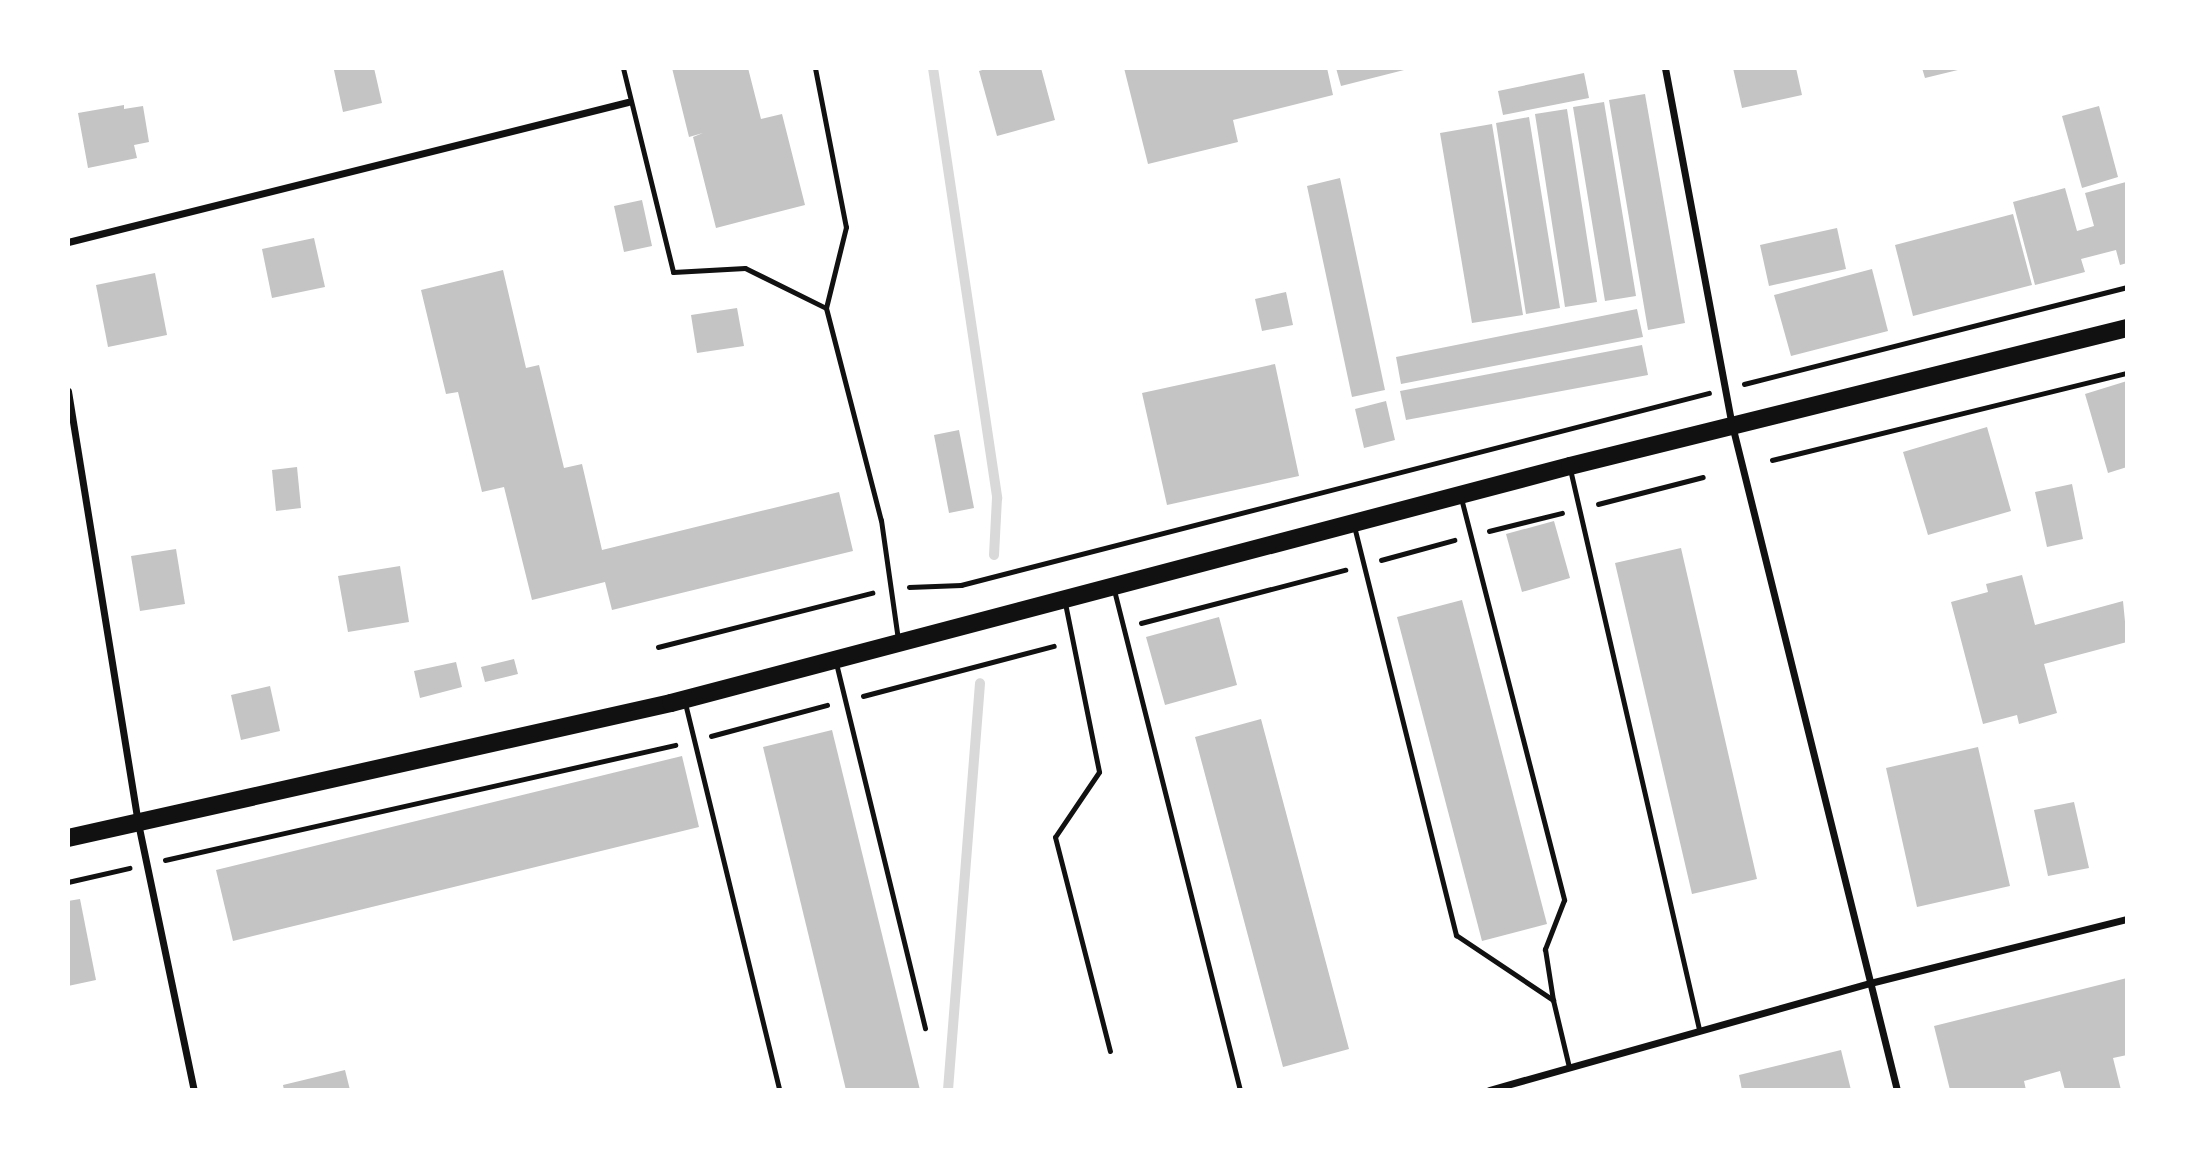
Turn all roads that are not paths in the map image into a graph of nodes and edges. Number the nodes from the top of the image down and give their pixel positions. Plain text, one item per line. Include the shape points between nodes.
1 (623, 68) edge
2 (816, 68) edge
3 (1665, 68) edge
4 (628, 103) junction
5 (68, 242) edge
6 (826, 308) junction
7 (2127, 328) edge
8 (68, 391) edge
9 (1732, 425) junction
10 (1570, 466) junction
11 (1460, 495) junction
12 (1354, 523) junction
13 (1113, 587) junction
14 (1065, 600) junction
15 (898, 643) junction
16 (835, 660) junction
17 (684, 700) junction
18 (138, 822) junction
19 (68, 838) edge
20 (2127, 919) edge
21 (1870, 983) junction
22 (1553, 1000) junction
23 (925, 1028) dead end
24 (1699, 1029) junction
25 (1110, 1051) dead end
26 (1569, 1067) junction
27 (194, 1090) edge
28 (779, 1090) edge
29 (1240, 1090) edge
30 (1489, 1090) edge
31 (1897, 1090) edge

1 - 4 lane
2 - 6 lane via 846,227
3 - 9 street
4 - 5 street
4 - 6 lane via 673,272 746,268
6 - 15 lane via 881,520
7 - 9 main road
8 - 18 street
9 - 10 main road
9 - 21 street
10 - 11 main road
10 - 24 lane
11 - 12 main road
11 - 22 lane via 1563,900 1545,949
12 - 13 main road
12 - 22 lane via 1456,935
13 - 14 main road
13 - 29 lane
14 - 15 main road
14 - 25 lane via 1099,772 1055,837
15 - 16 main road
16 - 17 main road
16 - 23 lane
17 - 18 main road
17 - 28 lane
18 - 19 main road
18 - 27 street
20 - 21 street
21 - 24 street
21 - 31 street
22 - 26 lane
24 - 26 street
26 - 30 street

